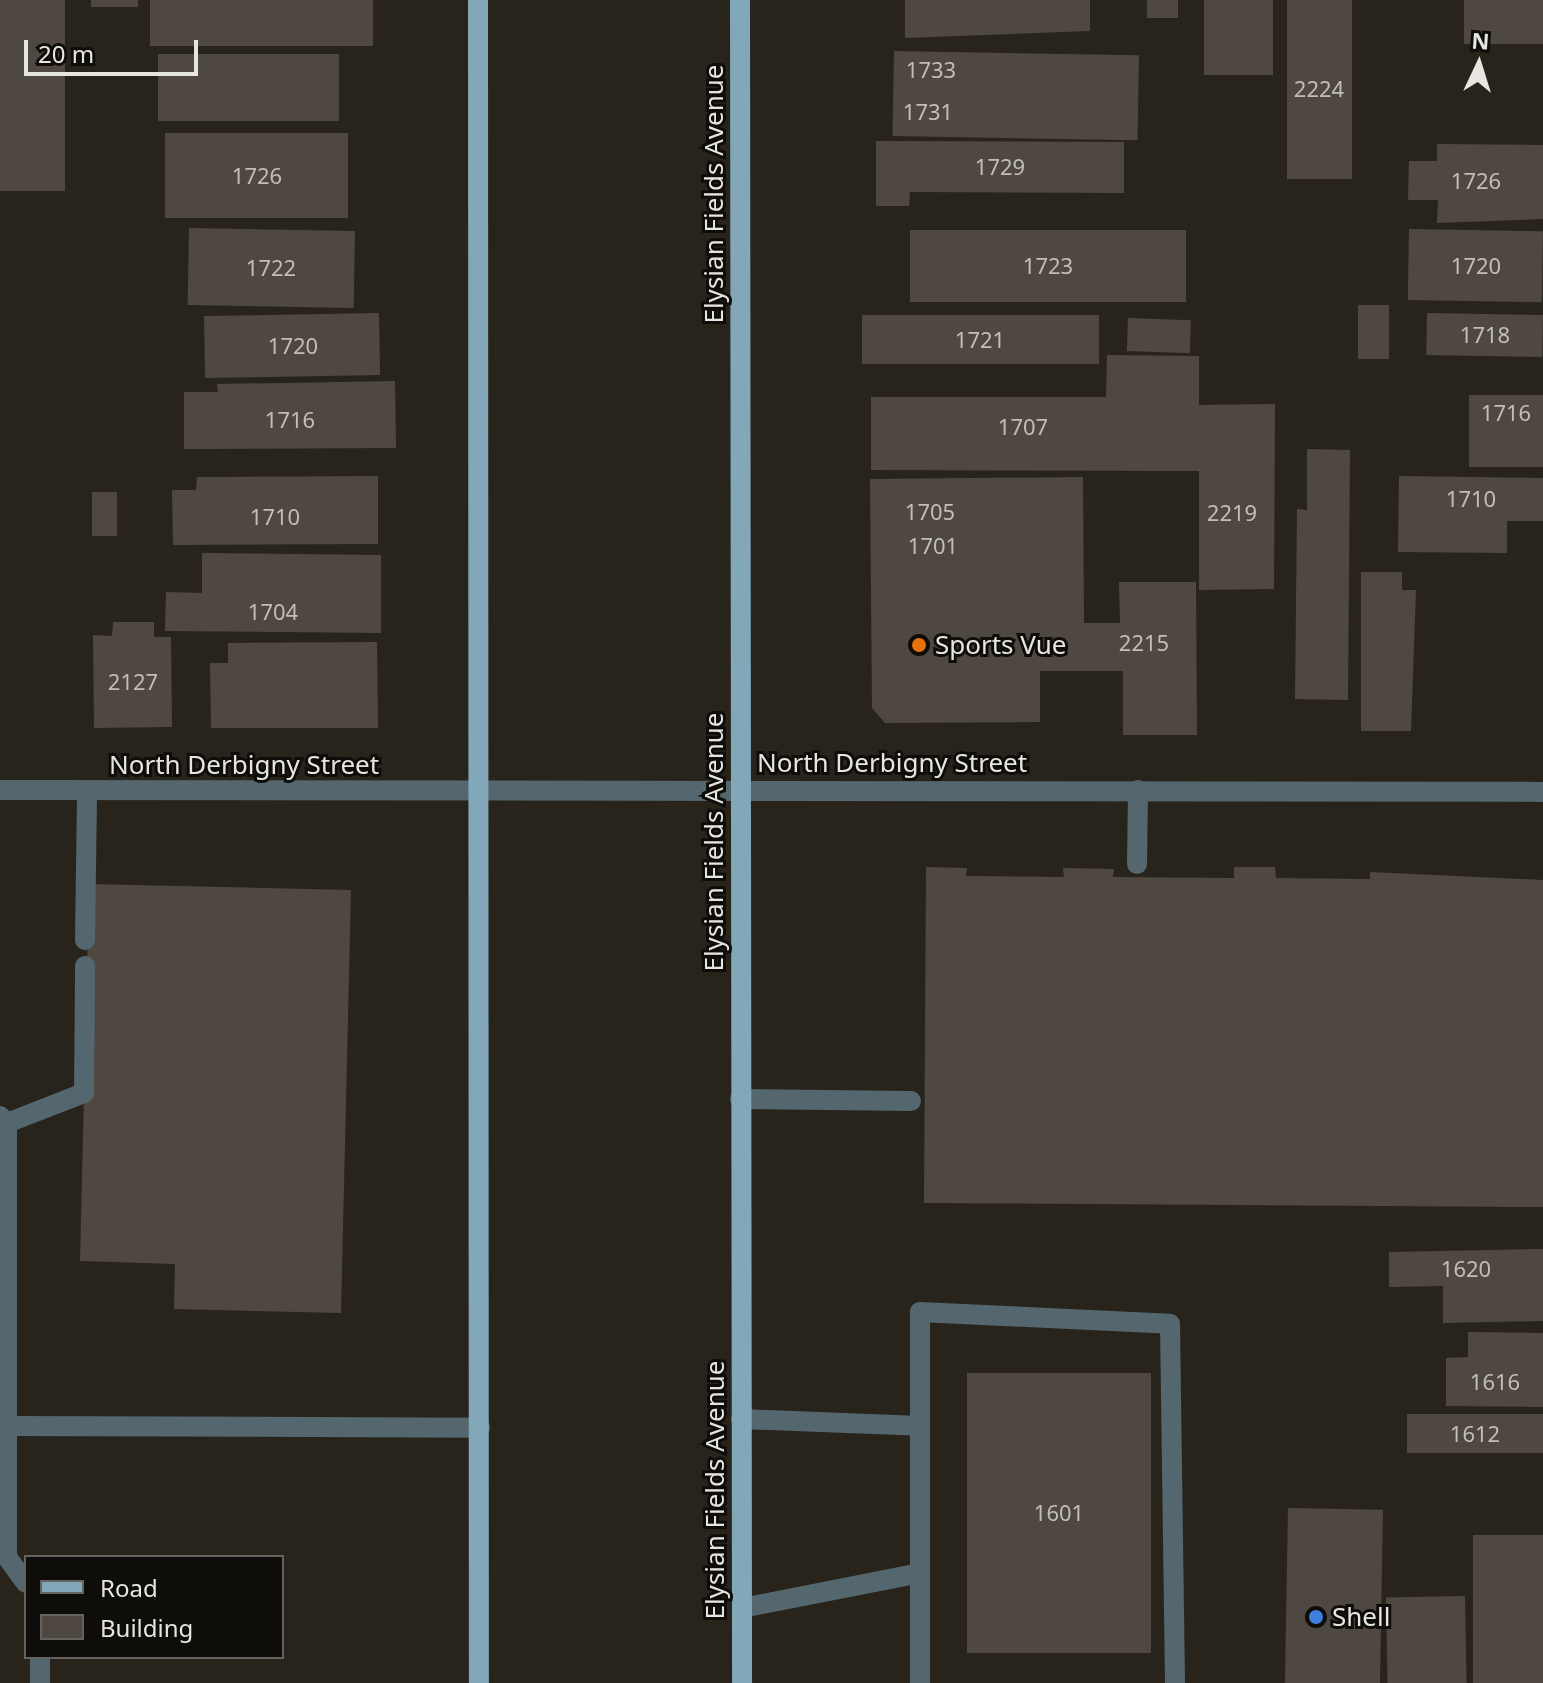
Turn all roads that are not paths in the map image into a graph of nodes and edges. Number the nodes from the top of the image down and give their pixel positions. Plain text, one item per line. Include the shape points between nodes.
1 (478, 0) edge
2 (740, 0) edge
3 (740, 788) junction
4 (0, 790) edge
5 (1138, 790) junction
6 (87, 791) junction
7 (480, 791) junction
8 (1543, 792) edge
9 (1137, 864) dead end
10 (85, 940) dead end
11 (85, 966) dead end
12 (740, 1099) junction
13 (911, 1101) dead end
14 (4, 1120) edge
15 (741, 1419) junction
16 (7, 1426) junction
17 (920, 1426) junction
18 (480, 1428) junction
19 (920, 1573) junction
20 (24, 1580) edge
21 (742, 1608) junction
22 (40, 1659) edge
23 (40, 1683) edge
24 (479, 1683) edge
25 (742, 1683) edge
26 (920, 1683) edge
27 (1175, 1683) edge

1 - 7 main road
2 - 3 main road, Elysian Fields Avenue
3 - 5 street, North Derbigny Street
3 - 7 street, North Derbigny Street
3 - 12 main road, Elysian Fields Avenue
4 - 6 street, North Derbigny Street
5 - 8 street, North Derbigny Street
5 - 9 street
6 - 7 street, North Derbigny Street
6 - 10 street
7 - 18 main road
11 - 14 street via 84,1093
12 - 13 street
12 - 15 main road, Elysian Fields Avenue
14 - 16 street
15 - 17 street
15 - 21 main road, Elysian Fields Avenue
16 - 18 street
16 - 20 street via 7,1557
17 - 19 street
17 - 27 street via 920,1312 1170,1324
18 - 24 main road
19 - 21 street
19 - 26 street
21 - 25 main road, Elysian Fields Avenue
22 - 23 street

